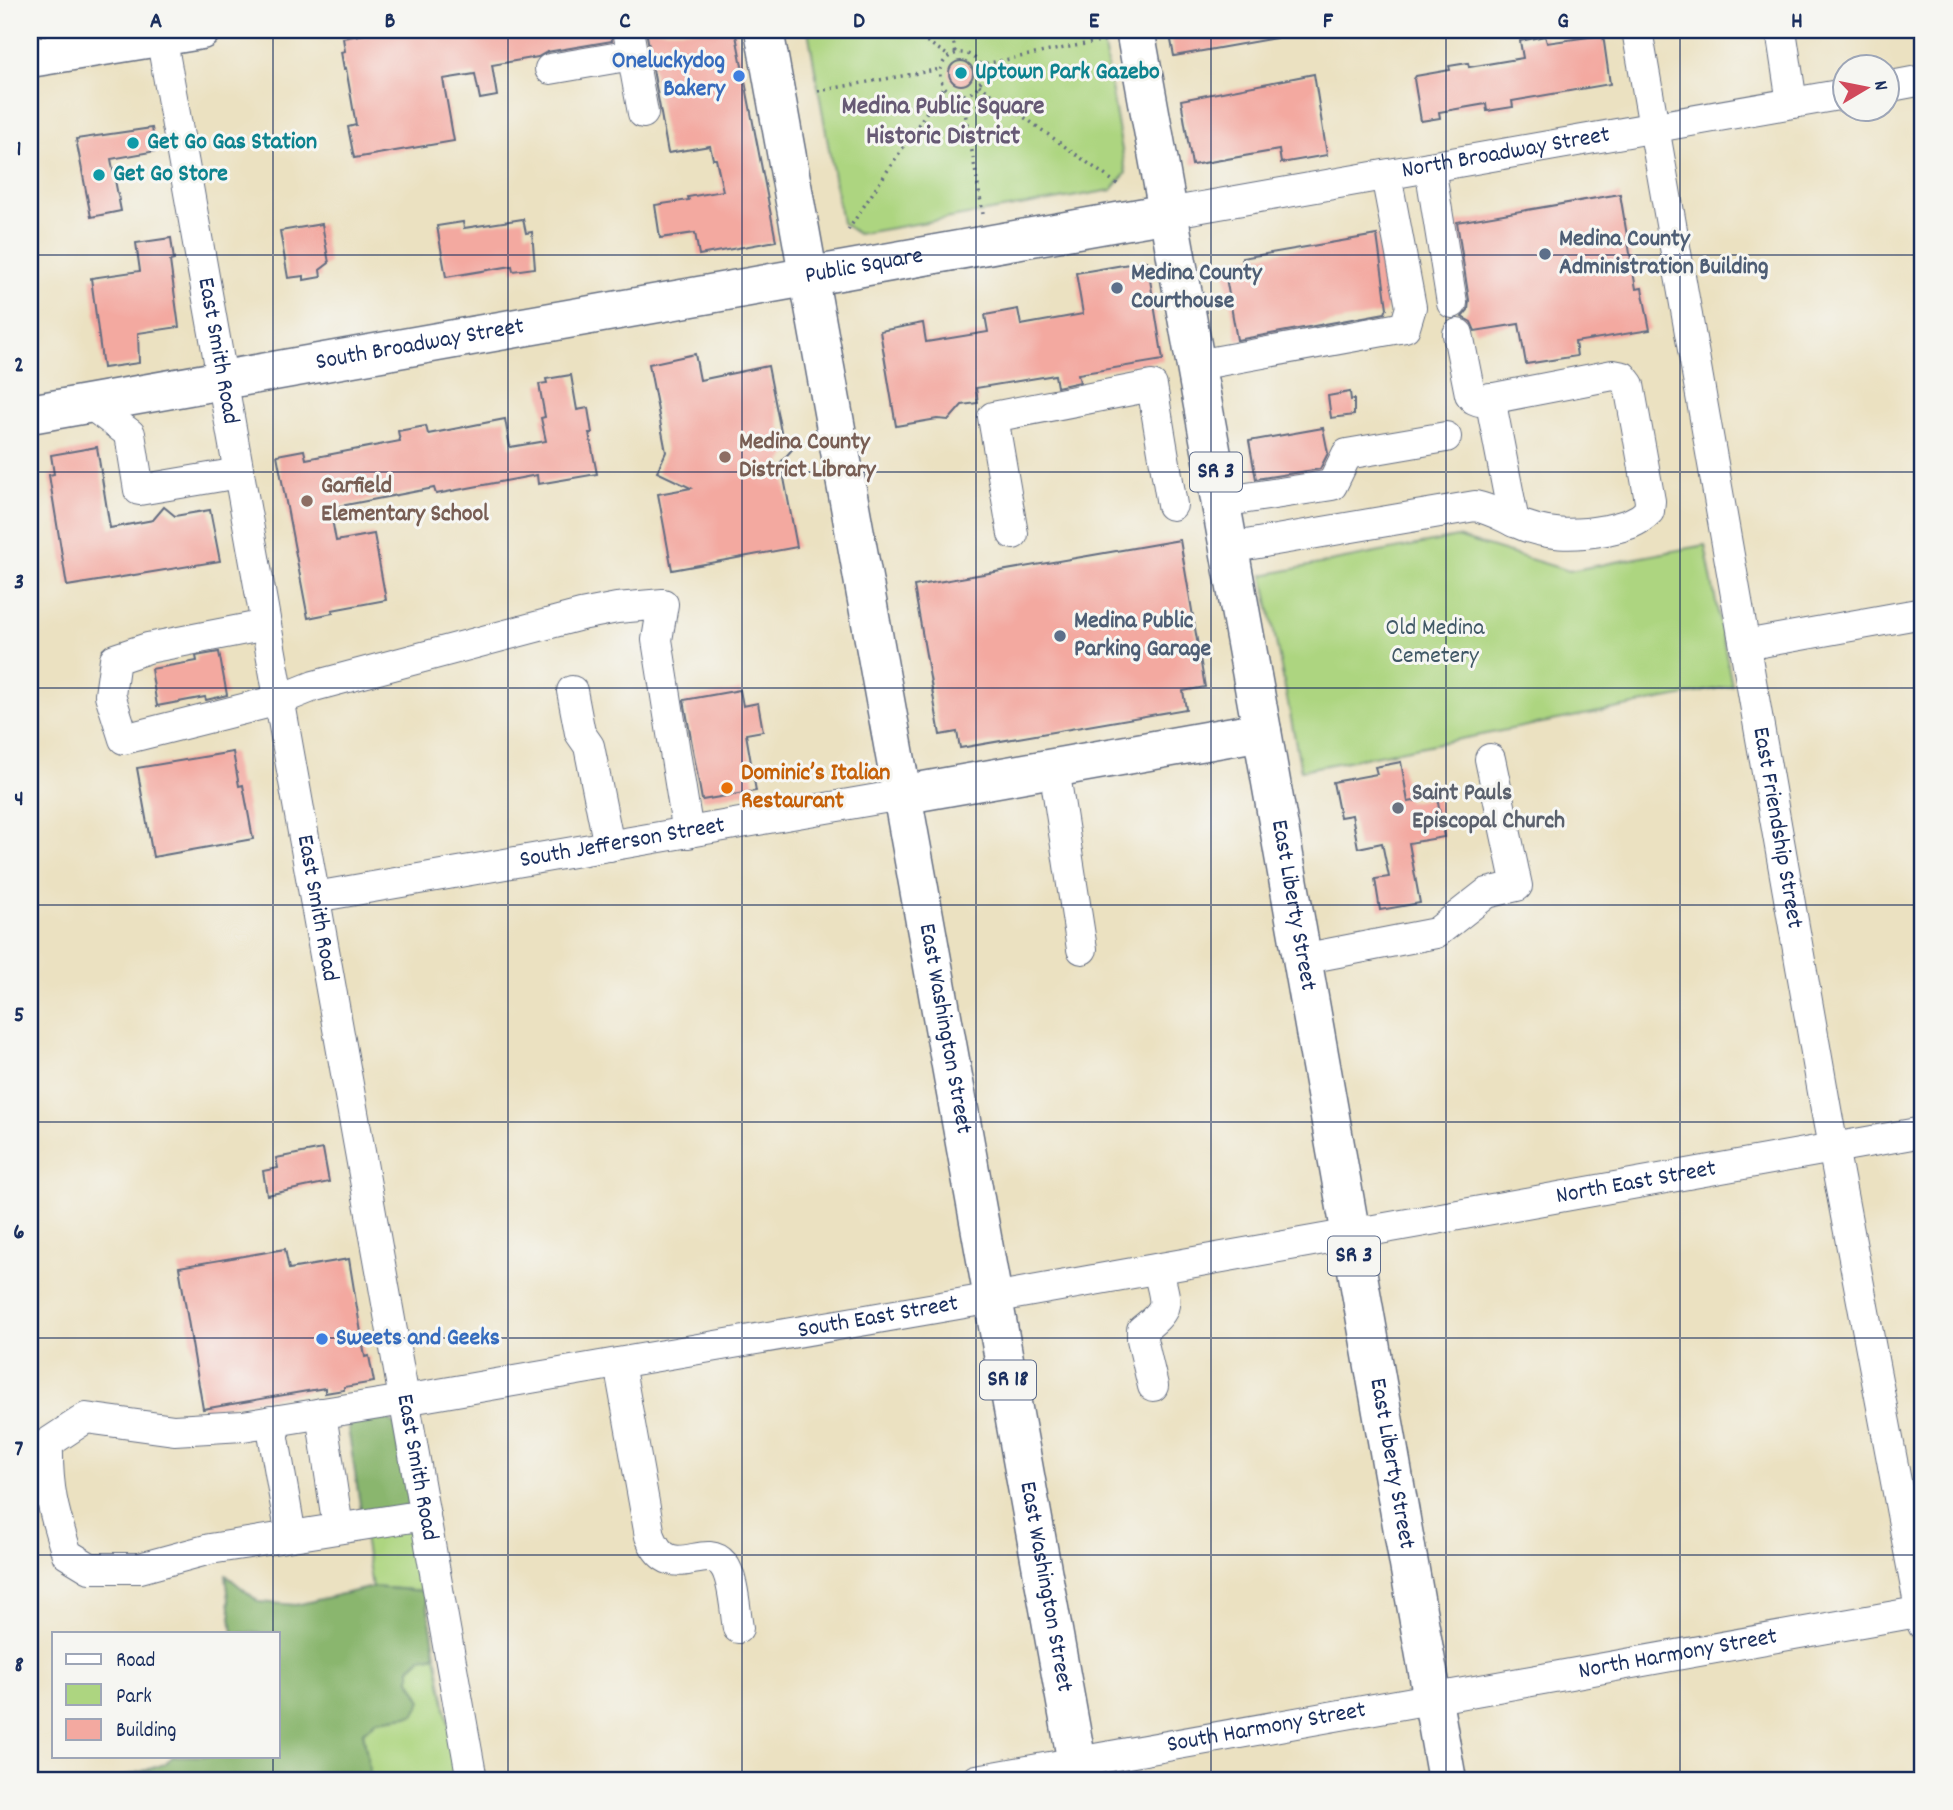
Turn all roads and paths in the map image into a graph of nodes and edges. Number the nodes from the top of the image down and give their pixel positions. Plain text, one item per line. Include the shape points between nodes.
1 (201, 30) edge
2 (764, 30) edge
3 (909, 30) edge
4 (951, 30) edge
5 (1637, 30) edge
6 (1781, 30) edge
7 (161, 33) edge
8 (1120, 35) edge
9 (630, 42) edge
10 (956, 54) junction
11 (949, 56) junction
12 (30, 58) edge
13 (979, 65) junction
14 (550, 69) dead end
15 (940, 69) junction
16 (1923, 80) edge
17 (1900, 84) edge
18 (979, 85) junction
19 (944, 86) junction
20 (818, 91) dead end
21 (962, 95) junction
22 (1830, 96) edge
23 (1792, 103) junction
24 (643, 113) dead end
25 (1654, 128) junction
26 (1430, 167) junction
27 (1386, 175) junction
28 (1120, 186) dead end
29 (1168, 213) junction
30 (983, 214) dead end
31 (848, 230) dead end
32 (808, 277) junction
33 (1452, 303) dead end
34 (1458, 334) dead end
35 (1197, 365) junction
36 (222, 380) junction
37 (1490, 398) junction
38 (89, 403) junction
39 (30, 414) edge
40 (1446, 437) dead end
41 (239, 473) junction
42 (1221, 502) junction
43 (1172, 505) dead end
44 (1514, 522) junction
45 (1013, 534) dead end
46 (1229, 548) junction
47 (1923, 613) edge
48 (266, 625) junction
49 (1745, 645) junction
50 (572, 691) dead end
51 (279, 700) junction
52 (1262, 731) junction
53 (1490, 759) dead end
54 (1054, 768) junction
55 (901, 795) junction
56 (688, 833) junction
57 (609, 846) junction
58 (315, 897) junction
59 (1082, 948) dead end
60 (1302, 959) junction
61 (1923, 1132) edge
62 (1834, 1148) junction
63 (1350, 1235) junction
64 (1158, 1269) junction
65 (993, 1298) junction
66 (619, 1363) junction
67 (1153, 1386) dead end
68 (404, 1400) junction
69 (321, 1413) junction
70 (271, 1421) junction
71 (425, 1515) junction
72 (338, 1528) junction
73 (291, 1536) junction
74 (1922, 1616) edge
75 (738, 1628) dead end
76 (1432, 1698) junction
77 (1079, 1772) edge
78 (472, 1780) edge
79 (977, 1780) edge
80 (1447, 1780) edge

1 - 7 main road
2 - 32 main road, Public Square
3 - 11 path
4 - 10 path
5 - 25 street, East Friendship Street
6 - 23 street
7 - 12 main road
7 - 36 street, East Smith Road
8 - 13 path
8 - 29 main road, East Liberty Street / SR 3
9 - 14 street
9 - 24 street
10 - 11 path
10 - 13 path via 970,55
11 - 15 path
13 - 18 path
15 - 19 path
15 - 20 path
16 - 17 street
18 - 21 path
18 - 28 path
19 - 21 path
19 - 31 path
21 - 30 path
22 - 23 street, North Broadway Street
23 - 25 street, North Broadway Street
25 - 26 street, North Broadway Street
25 - 49 street, East Friendship Street
26 - 27 street, North Broadway Street
26 - 33 street
27 - 29 street, North Broadway Street
27 - 35 street via 1411,307 1405,327
29 - 32 main road, Public Square
29 - 35 main road, East Liberty Street / SR 3
32 - 36 main road, South Broadway Street
32 - 55 main road, East Washington Street
34 - 37 street via 1470,394 1479,401
35 - 42 main road, East Liberty Street / SR 3
36 - 38 main road, South Broadway Street
36 - 41 street, East Smith Road
37 - 44 street
37 - 44 street via 1613,375 1623,377 1629,385 1649,511 1630,525 1581,535 1562,535
38 - 39 main road, South Broadway Street
38 - 41 street via 130,434 139,489
40 - 42 street via 1348,454 1332,485
41 - 48 street, East Smith Road
42 - 46 main road, East Liberty Street / SR 3
43 - 45 street via 1152,386 993,417
44 - 46 street via 1475,506
46 - 52 main road, East Liberty Street / SR 3
47 - 49 street
48 - 51 street, East Smith Road
48 - 51 street via 114,659 110,695 124,739
49 - 62 street, East Friendship Street
50 - 57 street via 580,733 589,746
51 - 56 street via 314,686 582,615 663,604 657,640
51 - 58 street, East Smith Road
52 - 54 main road, South Jefferson Street
52 - 60 main road, East Liberty Street / SR 3
53 - 60 street via 1517,886 1487,893 1436,933
54 - 55 main road, South Jefferson Street
54 - 59 street
55 - 56 street, South Jefferson Street
55 - 65 main road, East Washington Street / SR 18
56 - 57 street, South Jefferson Street
57 - 58 street, South Jefferson Street
58 - 68 street, East Smith Road
60 - 63 main road, East Liberty Street / SR 3
61 - 62 street, North East Street
62 - 63 street, North East Street
62 - 74 street, East Friendship Street
63 - 64 street, South East Street
63 - 76 main road, East Liberty Street / SR 3
64 - 65 street, South East Street
64 - 67 street via 1165,1306 1142,1330
65 - 66 street, South East Street
65 - 77 main road, East Washington Street / SR 18
66 - 68 street, South East Street
66 - 75 street via 656,1550 668,1560 722,1562 730,1580
68 - 69 street, South East Street
68 - 71 street, East Smith Road
69 - 70 street, South East Street
69 - 72 street
70 - 73 street
70 - 73 street, South East Street via 174,1430 86,1418 48,1443 52,1510 66,1554 90,1568 140,1568 210,1549
71 - 72 street
71 - 78 street, East Smith Road
72 - 73 street
74 - 76 street, North Harmony Street
76 - 77 street, South Harmony Street
76 - 80 main road, East Liberty Street / SR 3
77 - 79 street, South Harmony Street

